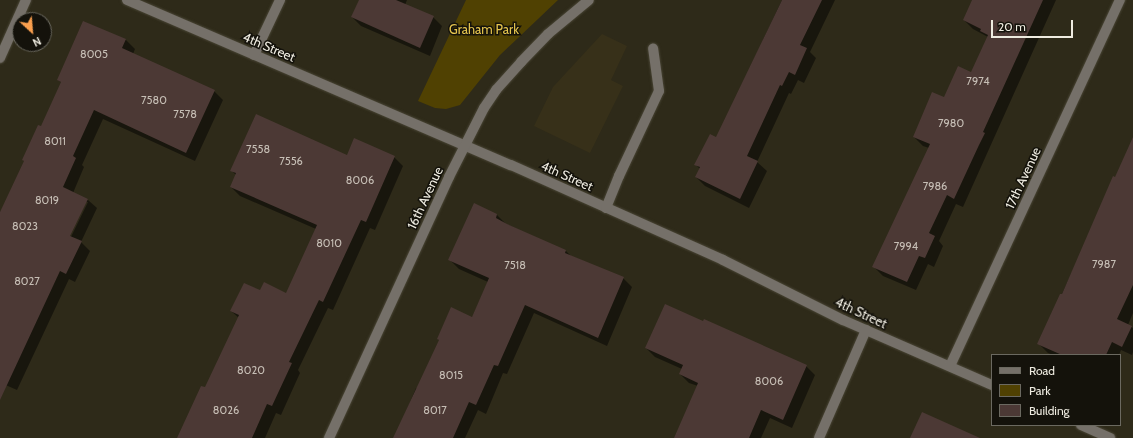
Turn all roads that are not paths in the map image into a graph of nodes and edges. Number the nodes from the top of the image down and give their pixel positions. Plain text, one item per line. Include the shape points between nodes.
1 (26, 0) edge
2 (127, 0) edge
3 (280, 0) edge
4 (589, 0) edge
5 (1120, 0) edge
6 (654, 48) dead end
7 (254, 55) junction
8 (0, 58) edge
9 (465, 144) junction
10 (606, 208) junction
11 (866, 330) junction
12 (950, 366) junction
13 (991, 385) edge
14 (1083, 426) edge
15 (329, 438) edge
16 (819, 438) edge
17 (1110, 438) edge

1 - 8 street
2 - 7 street, 4th Street
3 - 7 street
4 - 9 street, 16th Avenue via 548,34 496,90
5 - 12 street, 17th Avenue
6 - 10 street via 659,91
7 - 9 street, 4th Street
9 - 10 street, 4th Street
9 - 15 street, 16th Avenue
10 - 11 street, 4th Street via 722,260
11 - 12 street, 4th Street
11 - 16 street
12 - 13 street, 4th Street
14 - 17 street

